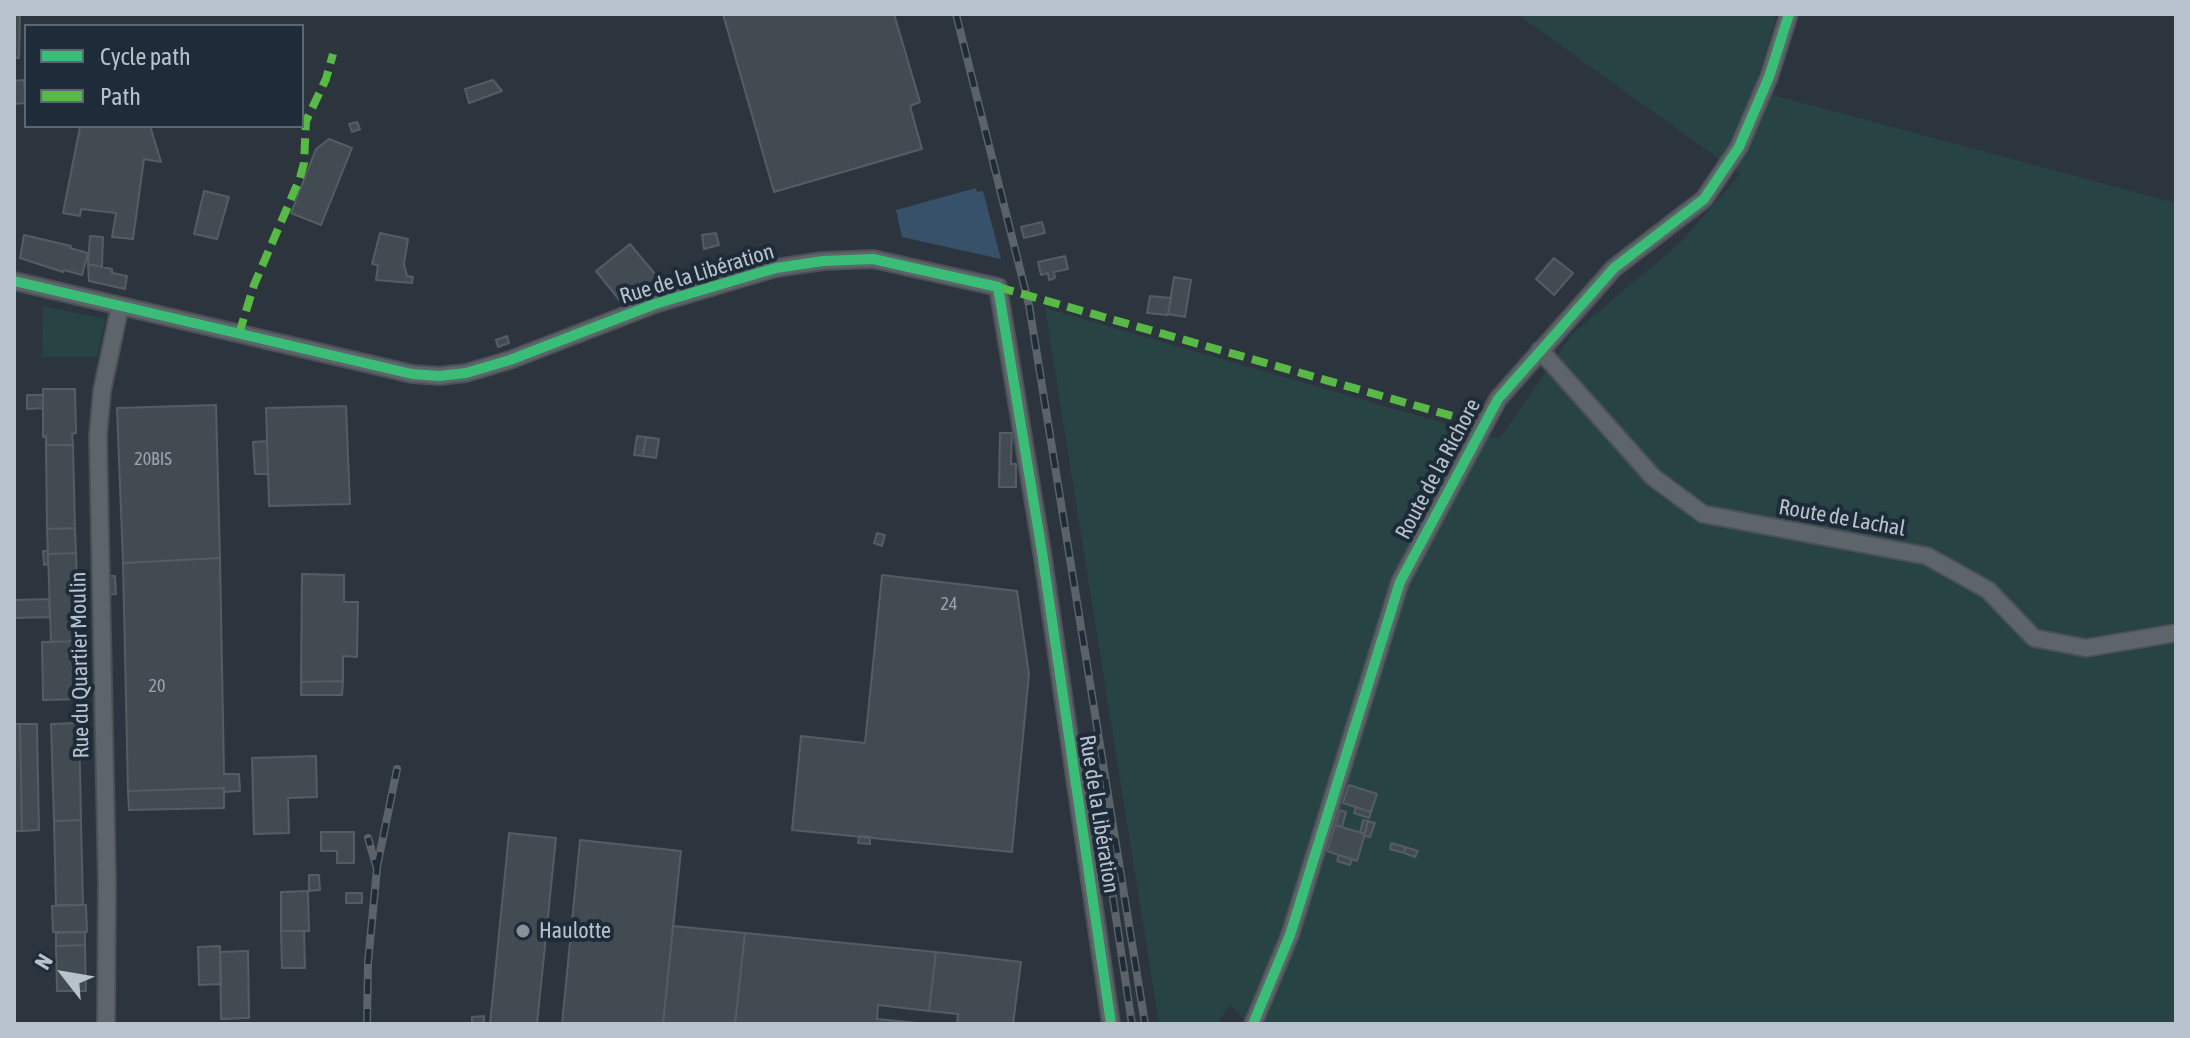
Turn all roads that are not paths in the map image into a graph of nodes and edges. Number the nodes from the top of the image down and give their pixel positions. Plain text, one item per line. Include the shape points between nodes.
1 (1789, 14) edge
2 (14, 281) edge
3 (120, 306) junction
4 (1540, 350) junction
5 (2176, 633) edge
6 (106, 1024) edge
7 (1111, 1024) edge
8 (1253, 1024) edge

1 - 4 street, Route de la Richore via 1739,147 1704,199 1614,268
2 - 3 street, Rue de la Libération
3 - 6 street, Rue du Quartier Moulin via 98,436
3 - 7 street, Rue de la Libération via 439,376 510,360 655,304 776,268 873,259 998,287
4 - 5 street, Route de Lachal via 1653,477 1703,514 1927,556 1988,590 2034,638 2086,648
4 - 8 street, Route de la Richore via 1498,399 1400,582 1290,935

